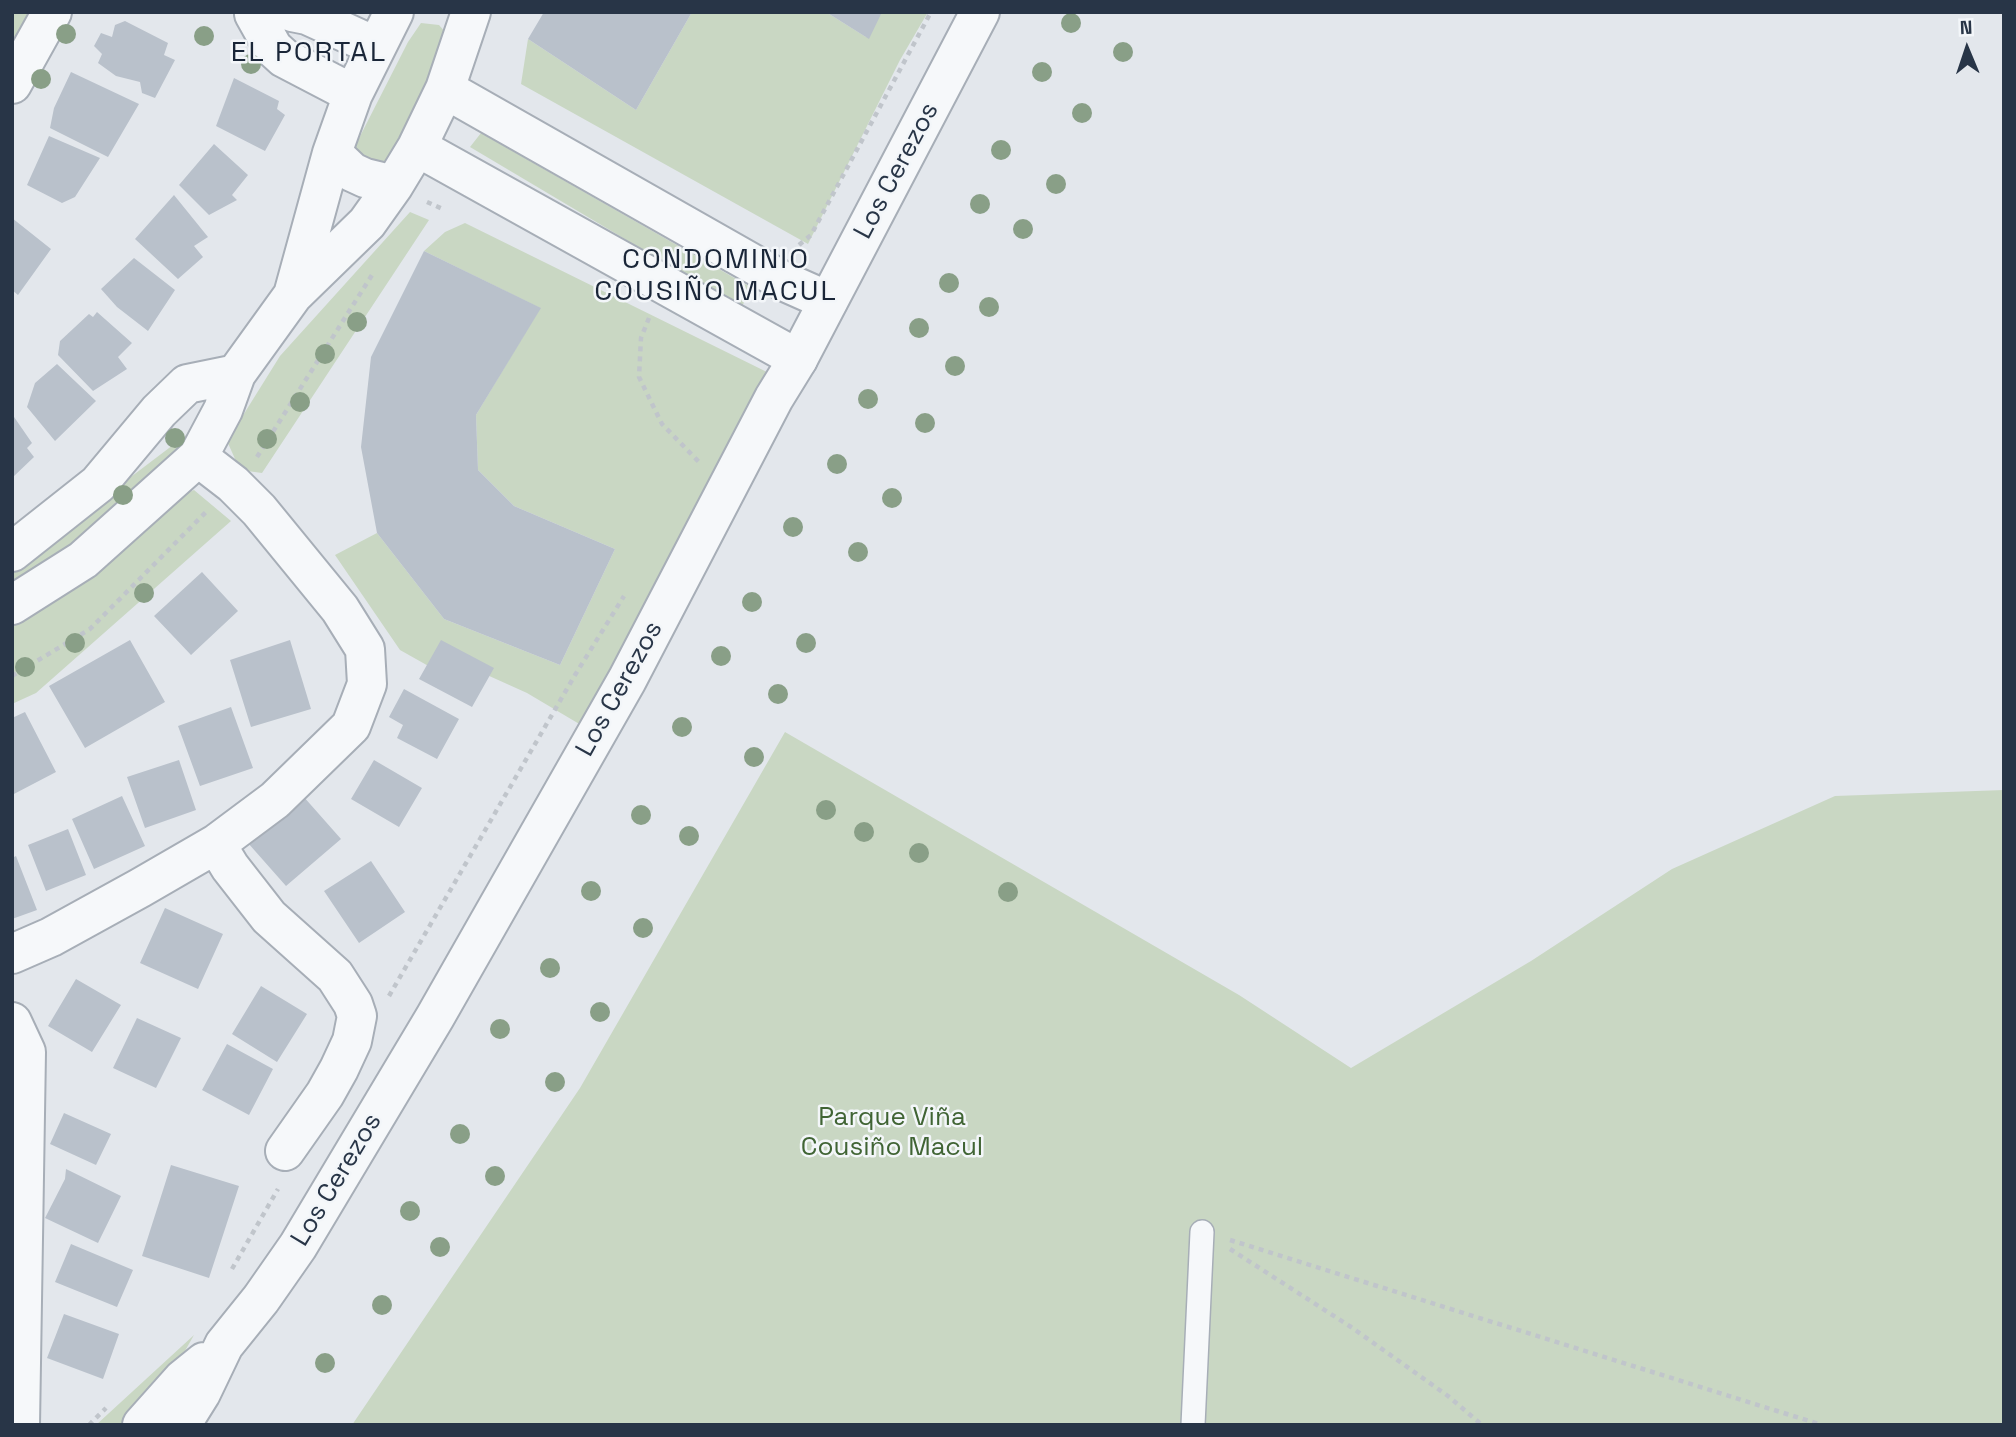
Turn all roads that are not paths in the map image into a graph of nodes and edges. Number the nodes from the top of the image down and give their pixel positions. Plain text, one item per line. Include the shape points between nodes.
1 (52, 12) edge
2 (292, 12) edge
3 (394, 12) edge
4 (980, 12) edge
5 (262, 13) edge
6 (465, 16) edge
7 (375, 46) junction
8 (14, 76) edge
9 (445, 89) junction
10 (353, 94) junction
11 (417, 146) junction
12 (332, 153) junction
13 (406, 191) junction
14 (293, 295) junction
15 (828, 301) junction
16 (798, 359) junction
17 (236, 374) junction
18 (198, 457) junction
19 (12, 552) edge
20 (12, 605) edge
21 (216, 844) junction
22 (12, 954) edge
23 (12, 1022) edge
24 (284, 1165) road end
25 (1202, 1232) road end
26 (225, 1345) junction
27 (20, 1425) edge
28 (142, 1425) edge
29 (181, 1425) edge
30 (1193, 1425) edge

1 - 8 street
2 - 7 street
3 - 7 street
4 - 15 street, Los Cerezos
5 - 10 street via 274,48 284,58
6 - 9 street
7 - 10 street
9 - 11 street
9 - 15 street via 769,273
10 - 12 street
11 - 13 street
11 - 16 street
12 - 13 street via 352,172
12 - 14 street
13 - 14 street
14 - 17 street
15 - 16 street, Los Cerezos
16 - 26 street, Los Cerezos via 627,680 435,1017 298,1246
17 - 18 street
17 - 19 street via 187,384 98,484
18 - 20 street via 83,560
18 - 21 street via 259,510 340,609 365,649 367,684 351,726 275,800
21 - 22 street via 51,937
21 - 24 street via 269,917 335,976 357,1016 339,1069
23 - 27 street via 26,1052
25 - 30 lane
26 - 28 street, Los Cerezos via 183,1379
26 - 29 street, Los Cerezos

